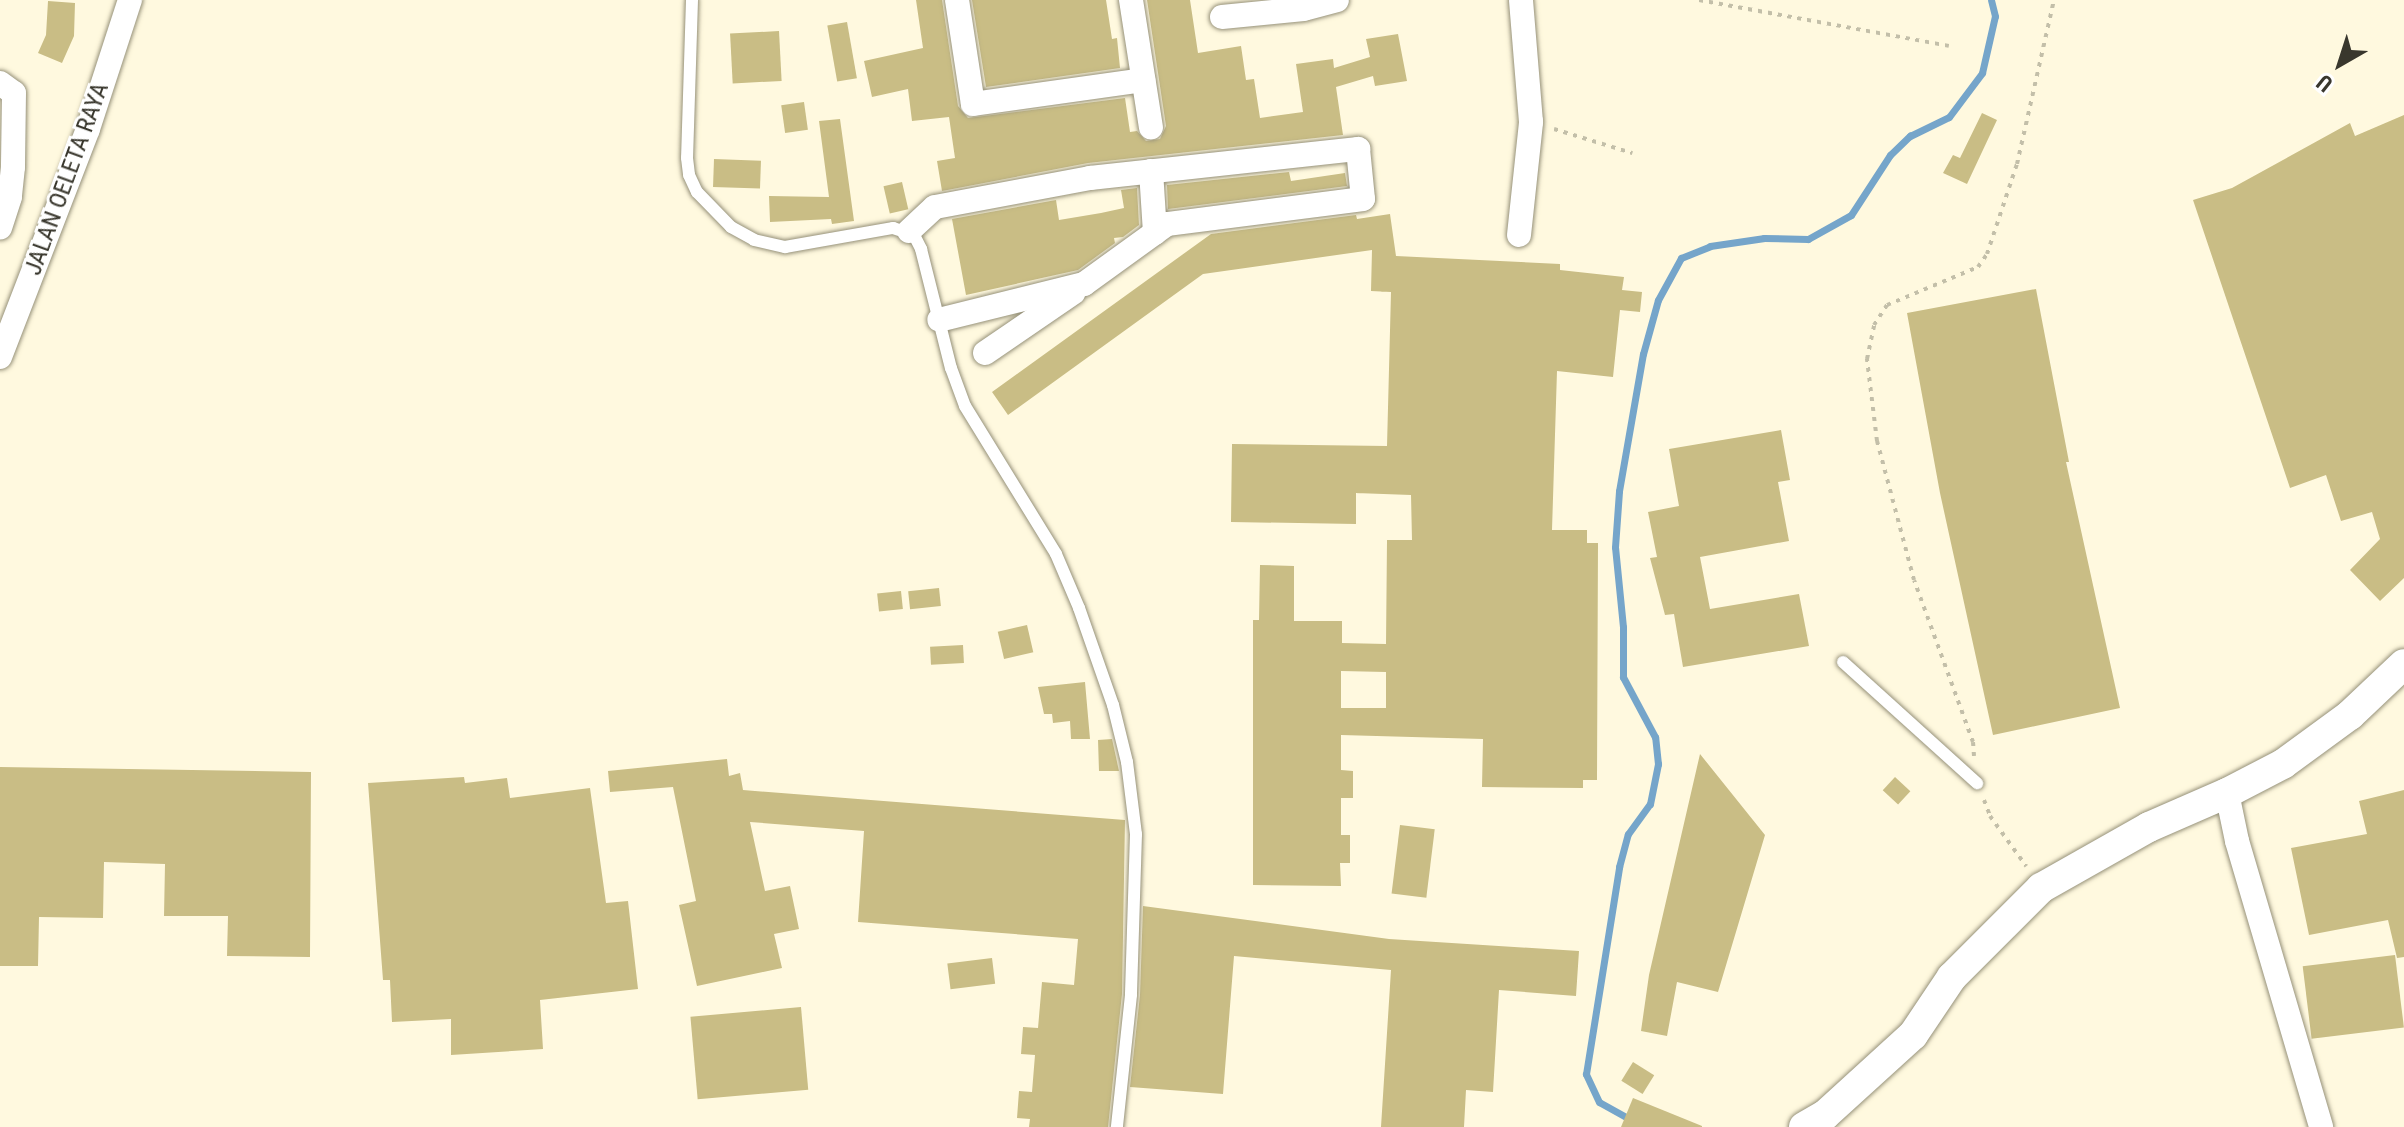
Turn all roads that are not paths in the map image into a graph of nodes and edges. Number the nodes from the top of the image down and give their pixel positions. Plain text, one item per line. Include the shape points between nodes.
1 (130, 0) edge
2 (692, 0) edge
3 (957, 0) edge
4 (1131, 0) edge
5 (1337, 0) edge
6 (1521, 0) edge
7 (1222, 17) dead end
8 (1143, 80) junction
9 (0, 83) edge
10 (1151, 127) dead end
11 (1151, 171) junction
12 (5, 197) edge
13 (0, 227) edge
14 (909, 231) junction
15 (1155, 233) junction
16 (1519, 235) dead end
17 (1084, 284) junction
18 (939, 320) junction
19 (985, 353) dead end
20 (0, 357) edge
21 (1843, 662) dead end
22 (2404, 664) edge
23 (1977, 783) road end
24 (2227, 793) junction
25 (1117, 1127) edge
26 (1804, 1127) edge
27 (2321, 1127) edge

1 - 20 street, JALAN OELETA RAYA via 88,129
2 - 14 lane via 687,158 689,175 711,208 754,240 785,247 893,228
3 - 8 street via 973,104
4 - 8 street
5 - 7 street via 1304,9
6 - 16 street via 1531,122
8 - 10 street
9 - 12 street via 14,93
11 - 14 street via 935,207
11 - 15 street
11 - 15 street via 1358,149 1363,199 1167,224
12 - 13 street
14 - 18 lane via 921,249
15 - 17 street
17 - 18 street
17 - 19 street
18 - 25 lane via 965,406 1061,568 1113,705 1127,762 1136,834 1133,967
21 - 23 lane
22 - 24 street via 2315,741
24 - 26 street via 2149,827 2041,888 1952,977 1913,1035 1825,1115
24 - 27 street

